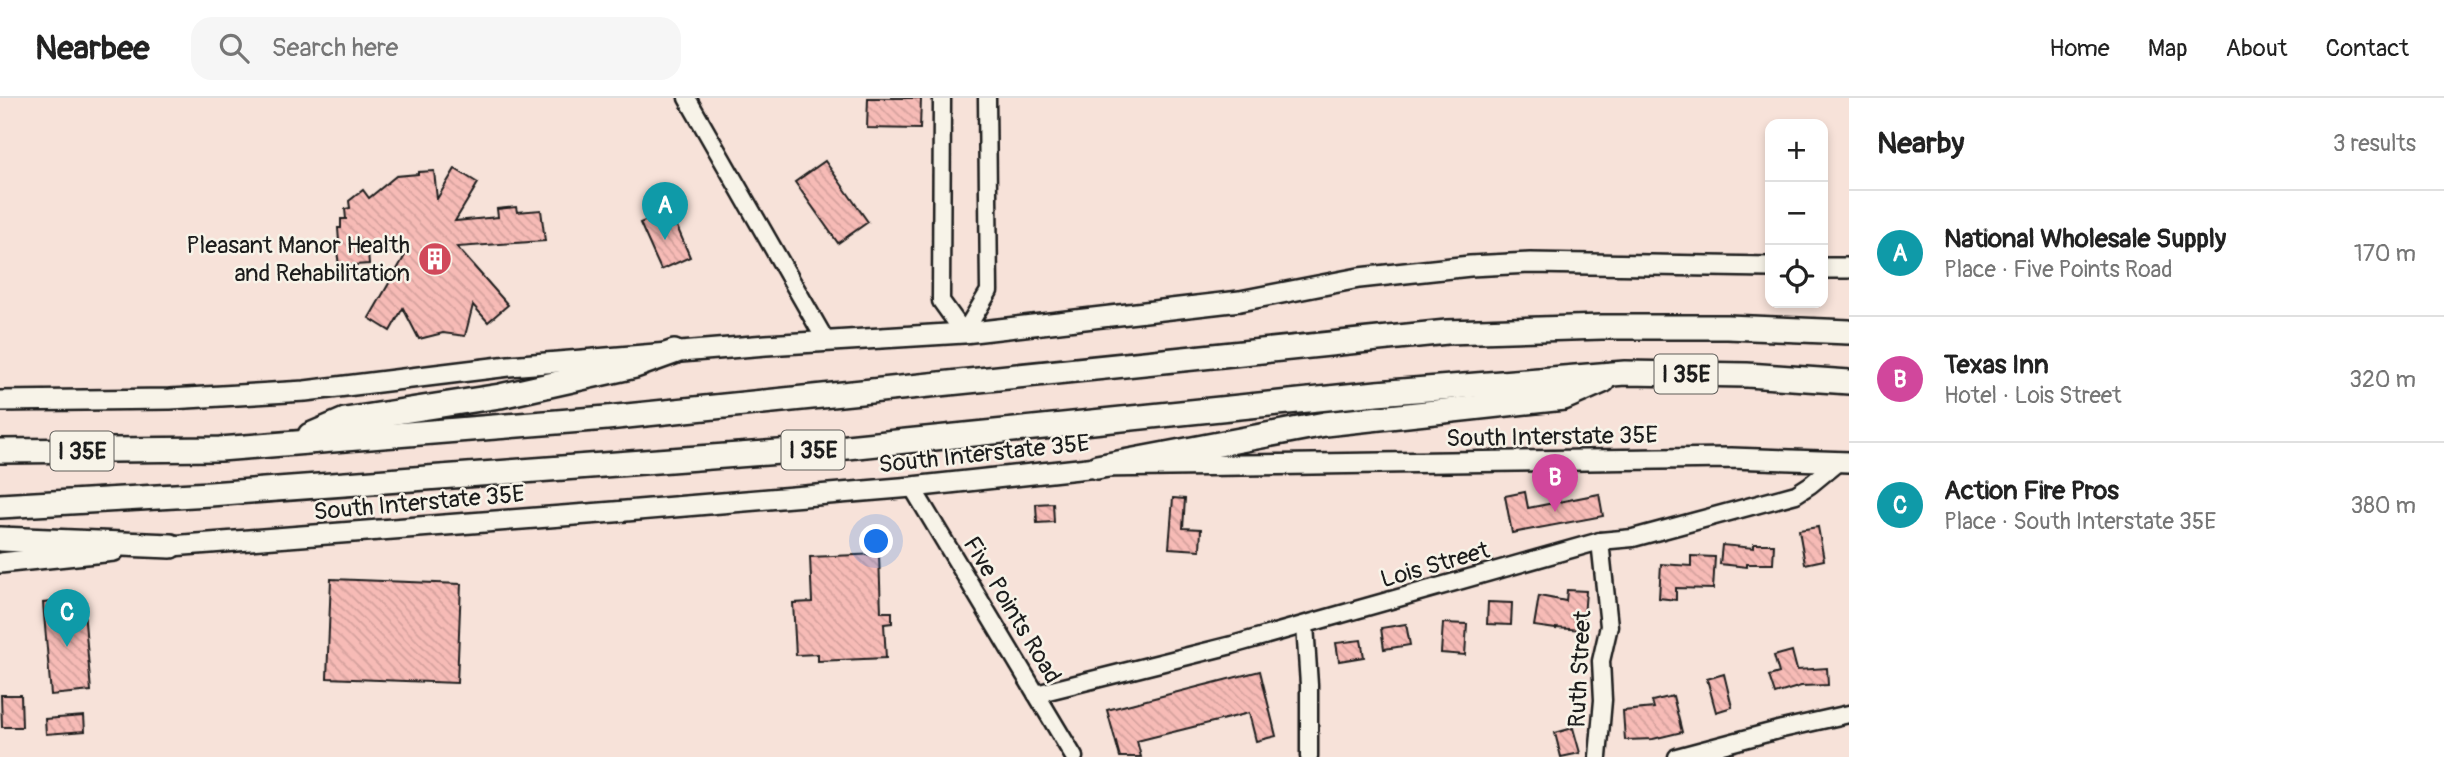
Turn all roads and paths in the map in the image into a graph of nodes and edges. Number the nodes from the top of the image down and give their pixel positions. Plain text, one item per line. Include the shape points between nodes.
1 (687, 98) edge
2 (942, 98) edge
3 (987, 98) edge
4 (1765, 267) edge
5 (1828, 268) edge
6 (1849, 268) edge
7 (1849, 332) edge
8 (964, 333) junction
9 (826, 341) junction
10 (674, 352) junction
11 (1625, 373) junction
12 (1849, 382) edge
13 (0, 401) edge
14 (295, 442) junction
15 (0, 451) edge
16 (1843, 462) edge
17 (1097, 467) junction
18 (912, 487) junction
19 (0, 506) edge
20 (0, 539) edge
21 (1600, 541) junction
22 (171, 546) junction
23 (0, 563) edge
24 (1305, 625) junction
25 (1036, 694) junction
26 (1849, 714) edge
27 (1074, 757) edge
28 (1309, 757) edge
29 (1598, 757) edge
30 (1677, 757) edge

1 - 9 street
2 - 8 street via 940,301
3 - 8 street via 989,292
4 - 8 main road via 1470,266 1359,278 1240,301
5 - 6 main road
7 - 14 highway, I 35E via 1727,327 1447,332 607,418
8 - 9 main road
9 - 10 main road
10 - 13 main road via 304,391 170,399
10 - 14 highway via 635,366 500,396 345,420
11 - 12 highway, I 35E
11 - 17 highway via 1564,398 1325,424
11 - 19 highway, I 35E via 1377,393 847,447
14 - 15 highway, I 35E via 164,451
16 - 17 main road, South Interstate 35E via 1731,458
16 - 21 street, Lois Street via 1796,494 1633,538
17 - 18 main road, South Interstate 35E
18 - 22 main road, South Interstate 35E
18 - 25 street, Five Points Road
20 - 22 highway
21 - 24 street, Lois Street
21 - 29 street, Ruth Street via 1609,626 1601,661
22 - 23 main road, South Interstate 35E
24 - 25 street, Lois Street
24 - 28 street
25 - 27 street, Five Points Road
26 - 30 street

